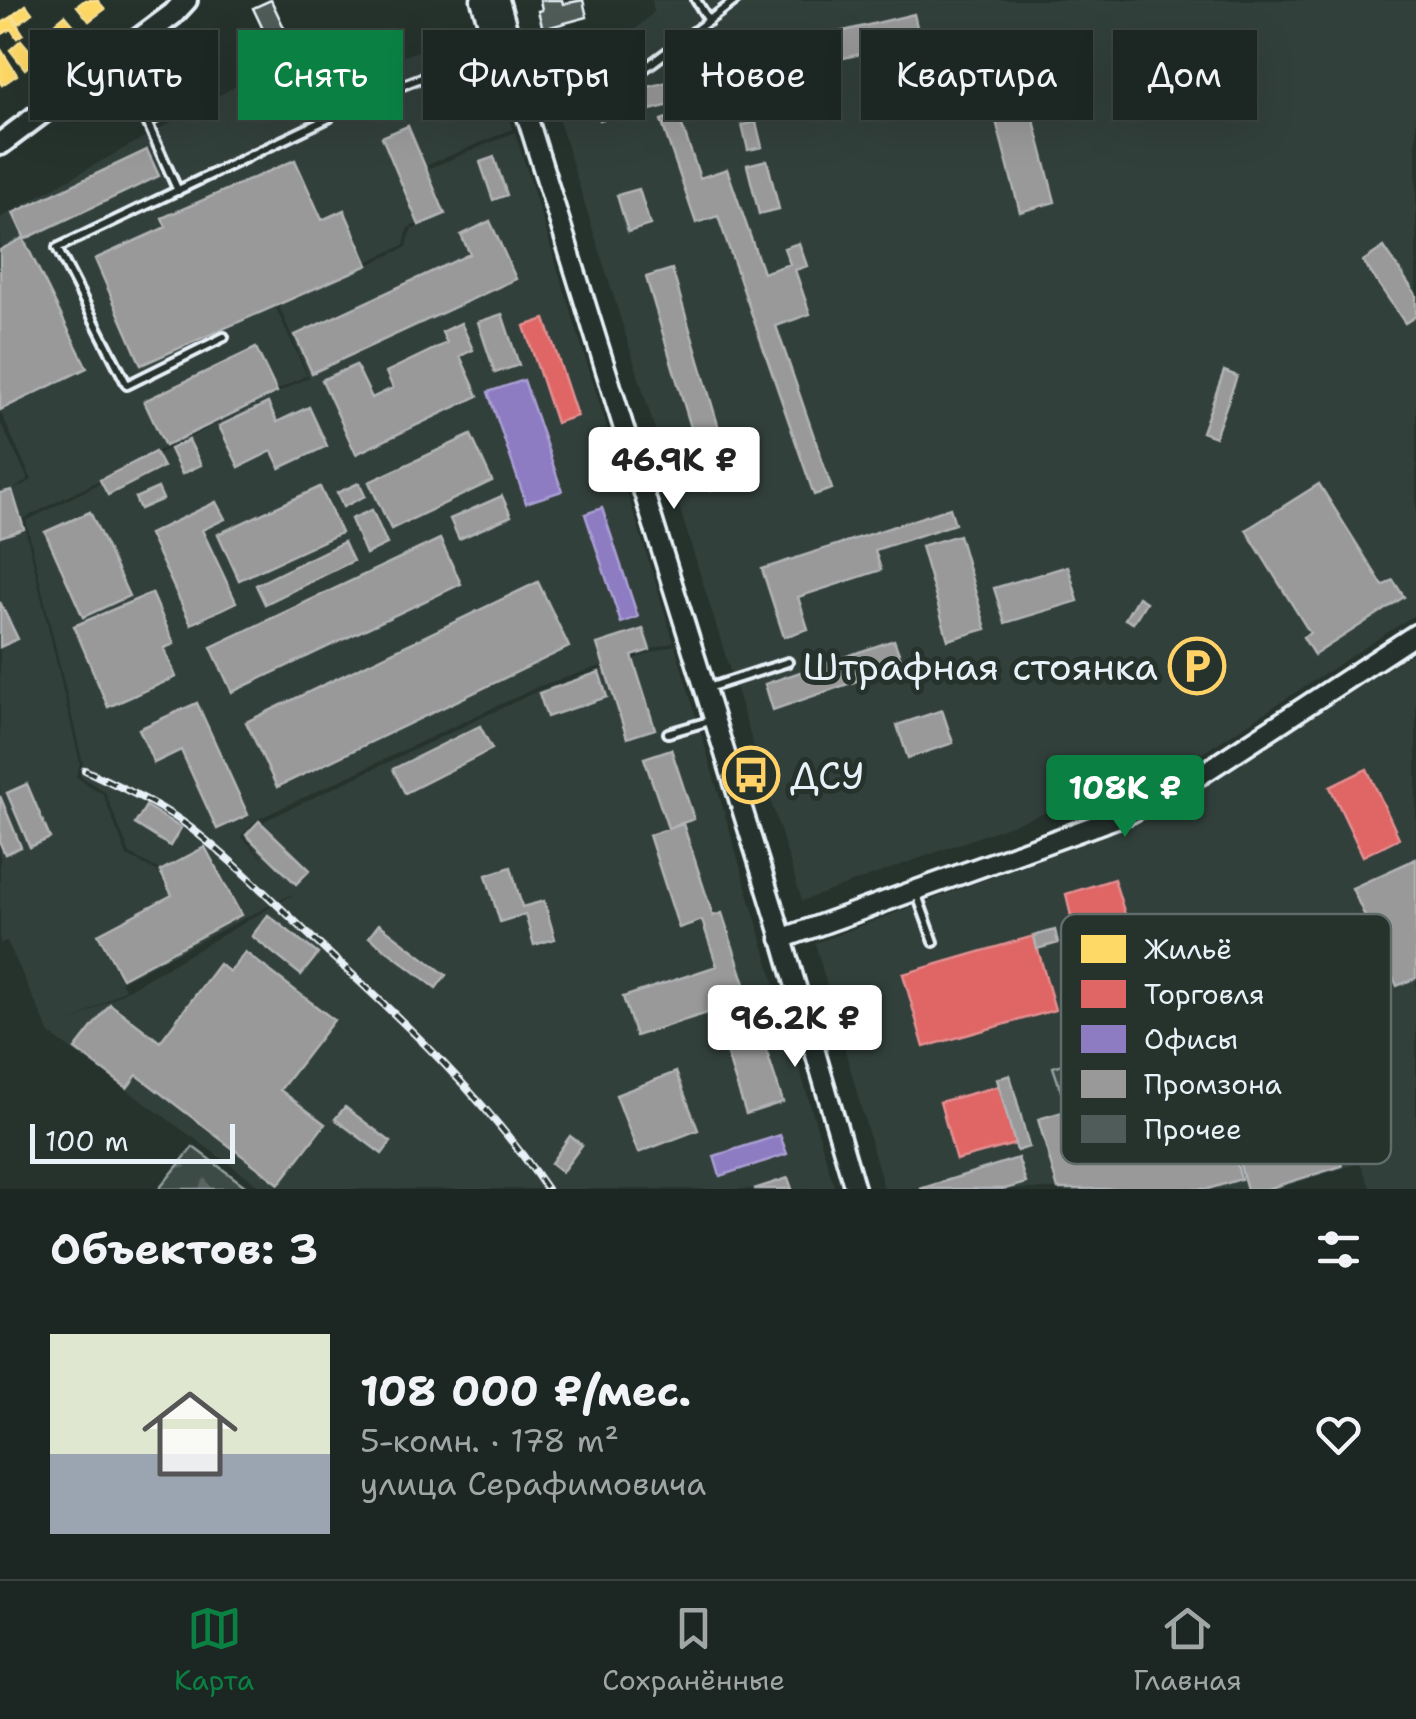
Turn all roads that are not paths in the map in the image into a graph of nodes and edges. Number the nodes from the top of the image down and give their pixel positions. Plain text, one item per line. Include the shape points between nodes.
1 (204, 0) edge
2 (481, 0) edge
3 (499, 0) edge
4 (696, 0) edge
5 (736, 0) edge
6 (179, 7) edge
7 (709, 21) junction
8 (150, 30) edge
9 (490, 30) edge
10 (507, 30) edge
11 (645, 68) edge
12 (423, 77) edge
13 (404, 84) dead end
14 (32, 120) edge
15 (146, 120) edge
16 (325, 120) edge
17 (537, 120) edge
18 (0, 144) edge
19 (178, 191) junction
20 (224, 337) dead end
21 (1416, 634) edge
22 (788, 662) dead end
23 (704, 689) junction
24 (714, 720) junction
25 (668, 733) dead end
26 (915, 891) junction
27 (781, 938) junction
28 (934, 942) dead end
29 (855, 1189) edge

1 - 6 main road
2 - 9 main road
3 - 10 main road
4 - 7 lane
5 - 7 lane
6 - 8 main road
7 - 11 lane
12 - 13 lane
14 - 18 main road
15 - 19 lane
16 - 19 lane
17 - 23 main road
19 - 20 lane via 57,248 127,385
21 - 26 main road via 1202,774 1130,813
22 - 23 lane
23 - 24 main road
24 - 25 lane
24 - 27 main road
26 - 27 main road
26 - 28 lane
27 - 29 main road

